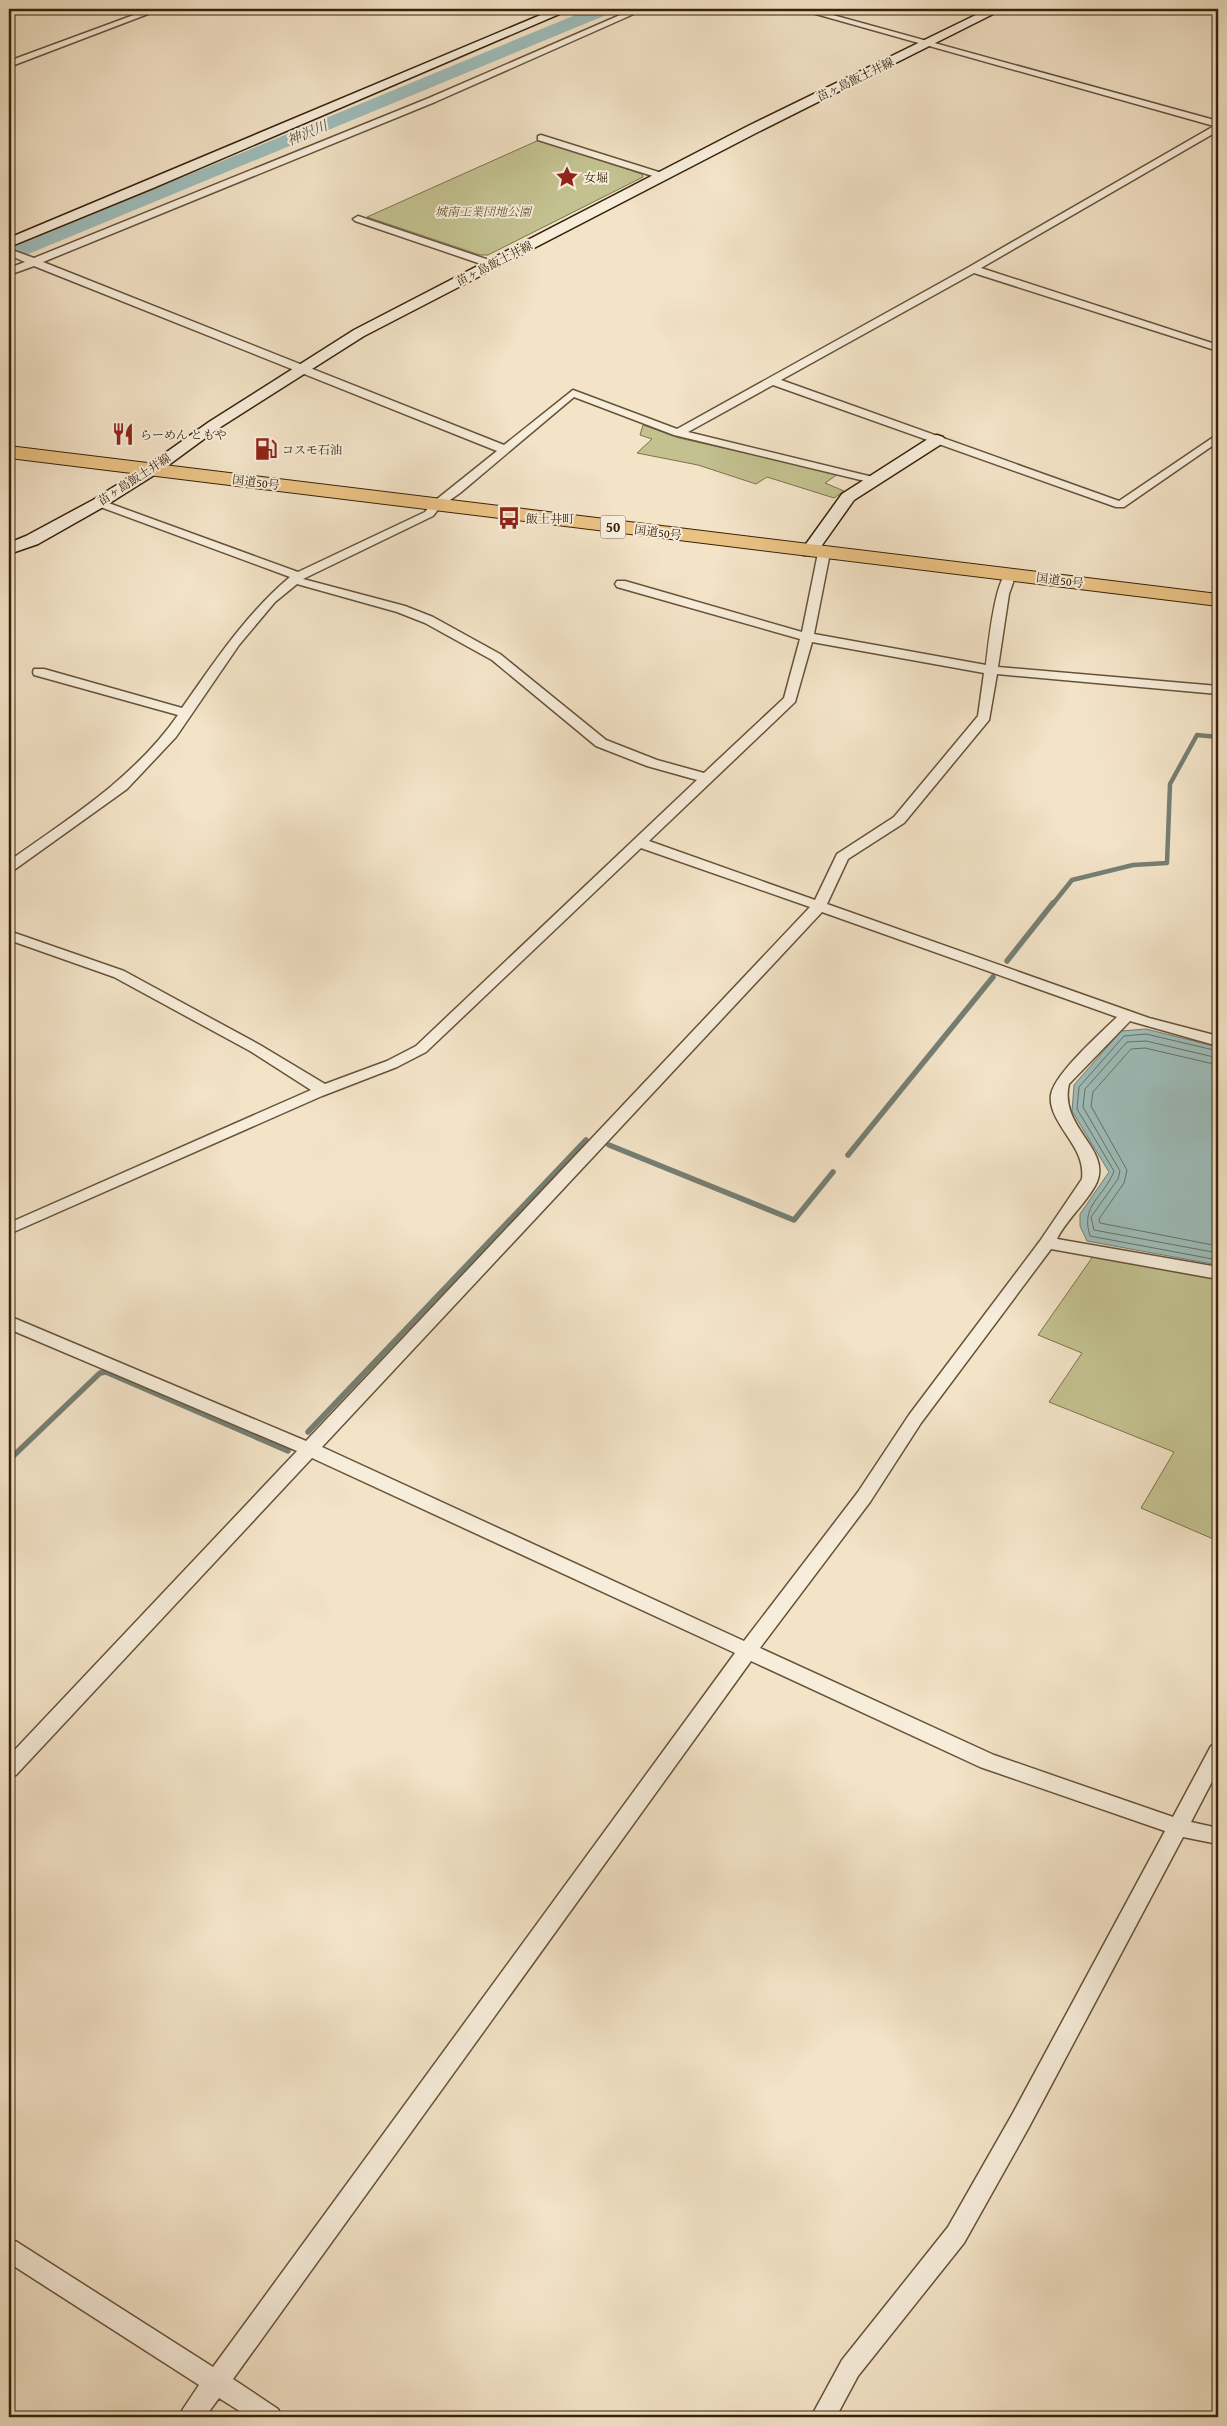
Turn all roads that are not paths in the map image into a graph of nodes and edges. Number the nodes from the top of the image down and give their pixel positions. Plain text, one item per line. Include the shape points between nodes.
1 (157, 9) edge
2 (566, 9) edge
3 (640, 9) edge
4 (802, 9) edge
5 (997, 9) edge
6 (927, 43) junction
7 (9, 64) edge
8 (1218, 126) edge
9 (541, 138) dead end
10 (662, 176) junction
11 (358, 220) dead end
12 (9, 243) edge
13 (9, 252) edge
14 (29, 261) junction
15 (491, 264) junction
16 (974, 269) junction
17 (9, 272) edge
18 (1218, 348) edge
19 (301, 368) junction
20 (771, 380) junction
21 (678, 434) junction
22 (1218, 438) edge
23 (937, 440) junction
24 (505, 450) junction
25 (9, 452) edge
26 (153, 469) junction
27 (872, 480) junction
28 (99, 503) junction
29 (436, 505) junction
30 (9, 548) edge
31 (816, 552) junction
32 (1010, 574) junction
33 (297, 578) junction
34 (621, 584) dead end
35 (1218, 600) edge
36 (807, 637) junction
37 (991, 670) junction
38 (39, 672) dead end
39 (1218, 690) edge
40 (183, 712) junction
41 (705, 778) junction
42 (639, 842) junction
43 (9, 866) edge
44 (819, 906) junction
45 (9, 935) edge
46 (1127, 1015) junction
47 (1218, 1041) edge
48 (324, 1090) junction
49 (9, 1229) edge
50 (1047, 1243) junction
51 (1218, 1273) edge
52 (9, 1322) edge
53 (309, 1449) junction
54 (748, 1650) junction
55 (1218, 1752) edge
56 (9, 1769) edge
57 (1178, 1828) junction
58 (1218, 1836) edge
59 (9, 2250) edge
60 (216, 2383) junction
61 (191, 2417) edge
62 (270, 2417) edge
63 (823, 2417) edge

1 - 7 street
2 - 12 main road
3 - 14 street via 425,103
4 - 6 street
5 - 6 main road, 苗ヶ島飯土井線
6 - 8 street
6 - 10 main road, 苗ヶ島飯土井線
8 - 16 street
9 - 10 street
10 - 15 main road, 苗ヶ島飯土井線
11 - 15 street
13 - 14 street
14 - 17 street
14 - 19 street
15 - 19 main road, 苗ヶ島飯土井線 via 359,333
16 - 18 street
16 - 20 street
19 - 24 street
19 - 26 main road, 苗ヶ島飯土井線
20 - 21 street
20 - 23 street
21 - 24 street via 573,393
21 - 27 street
22 - 23 street via 1120,505
23 - 27 main road
24 - 29 street
25 - 26 highway, 国道50号 / 50
26 - 28 main road, 苗ヶ島飯土井線
26 - 29 highway, 国道50号 / 50
27 - 31 main road via 848,496
28 - 30 main road, 苗ヶ島飯土井線 via 32,540
28 - 33 street
29 - 31 highway, 国道50号 / 50
29 - 33 street via 429,514
31 - 32 highway, 国道50号 / 50
31 - 36 street
32 - 35 highway, 国道50号 / 50
32 - 37 street via 1003,594
33 - 40 street via 271,599 234,642
33 - 41 street via 430,620 496,658 600,743 652,763
34 - 36 street
36 - 37 street
36 - 41 street via 790,699
37 - 39 street
37 - 44 street via 984,718 899,820 842,857
38 - 40 street
40 - 43 street via 170,734 122,786
41 - 42 street
42 - 44 street
42 - 48 street via 421,1049 392,1064
44 - 46 street
44 - 53 street
45 - 48 street via 119,974 255,1048
46 - 47 street
46 - 50 street via 1058,1090 1065,1121 1093,1170 1090,1180
48 - 49 street
50 - 51 street
50 - 54 street via 915,1419 864,1497
52 - 53 street
53 - 54 street
53 - 56 street
54 - 57 street via 987,1761
54 - 60 street
55 - 57 street
57 - 58 street
57 - 63 street via 956,2235 850,2368
59 - 60 street
60 - 61 street
60 - 62 street

